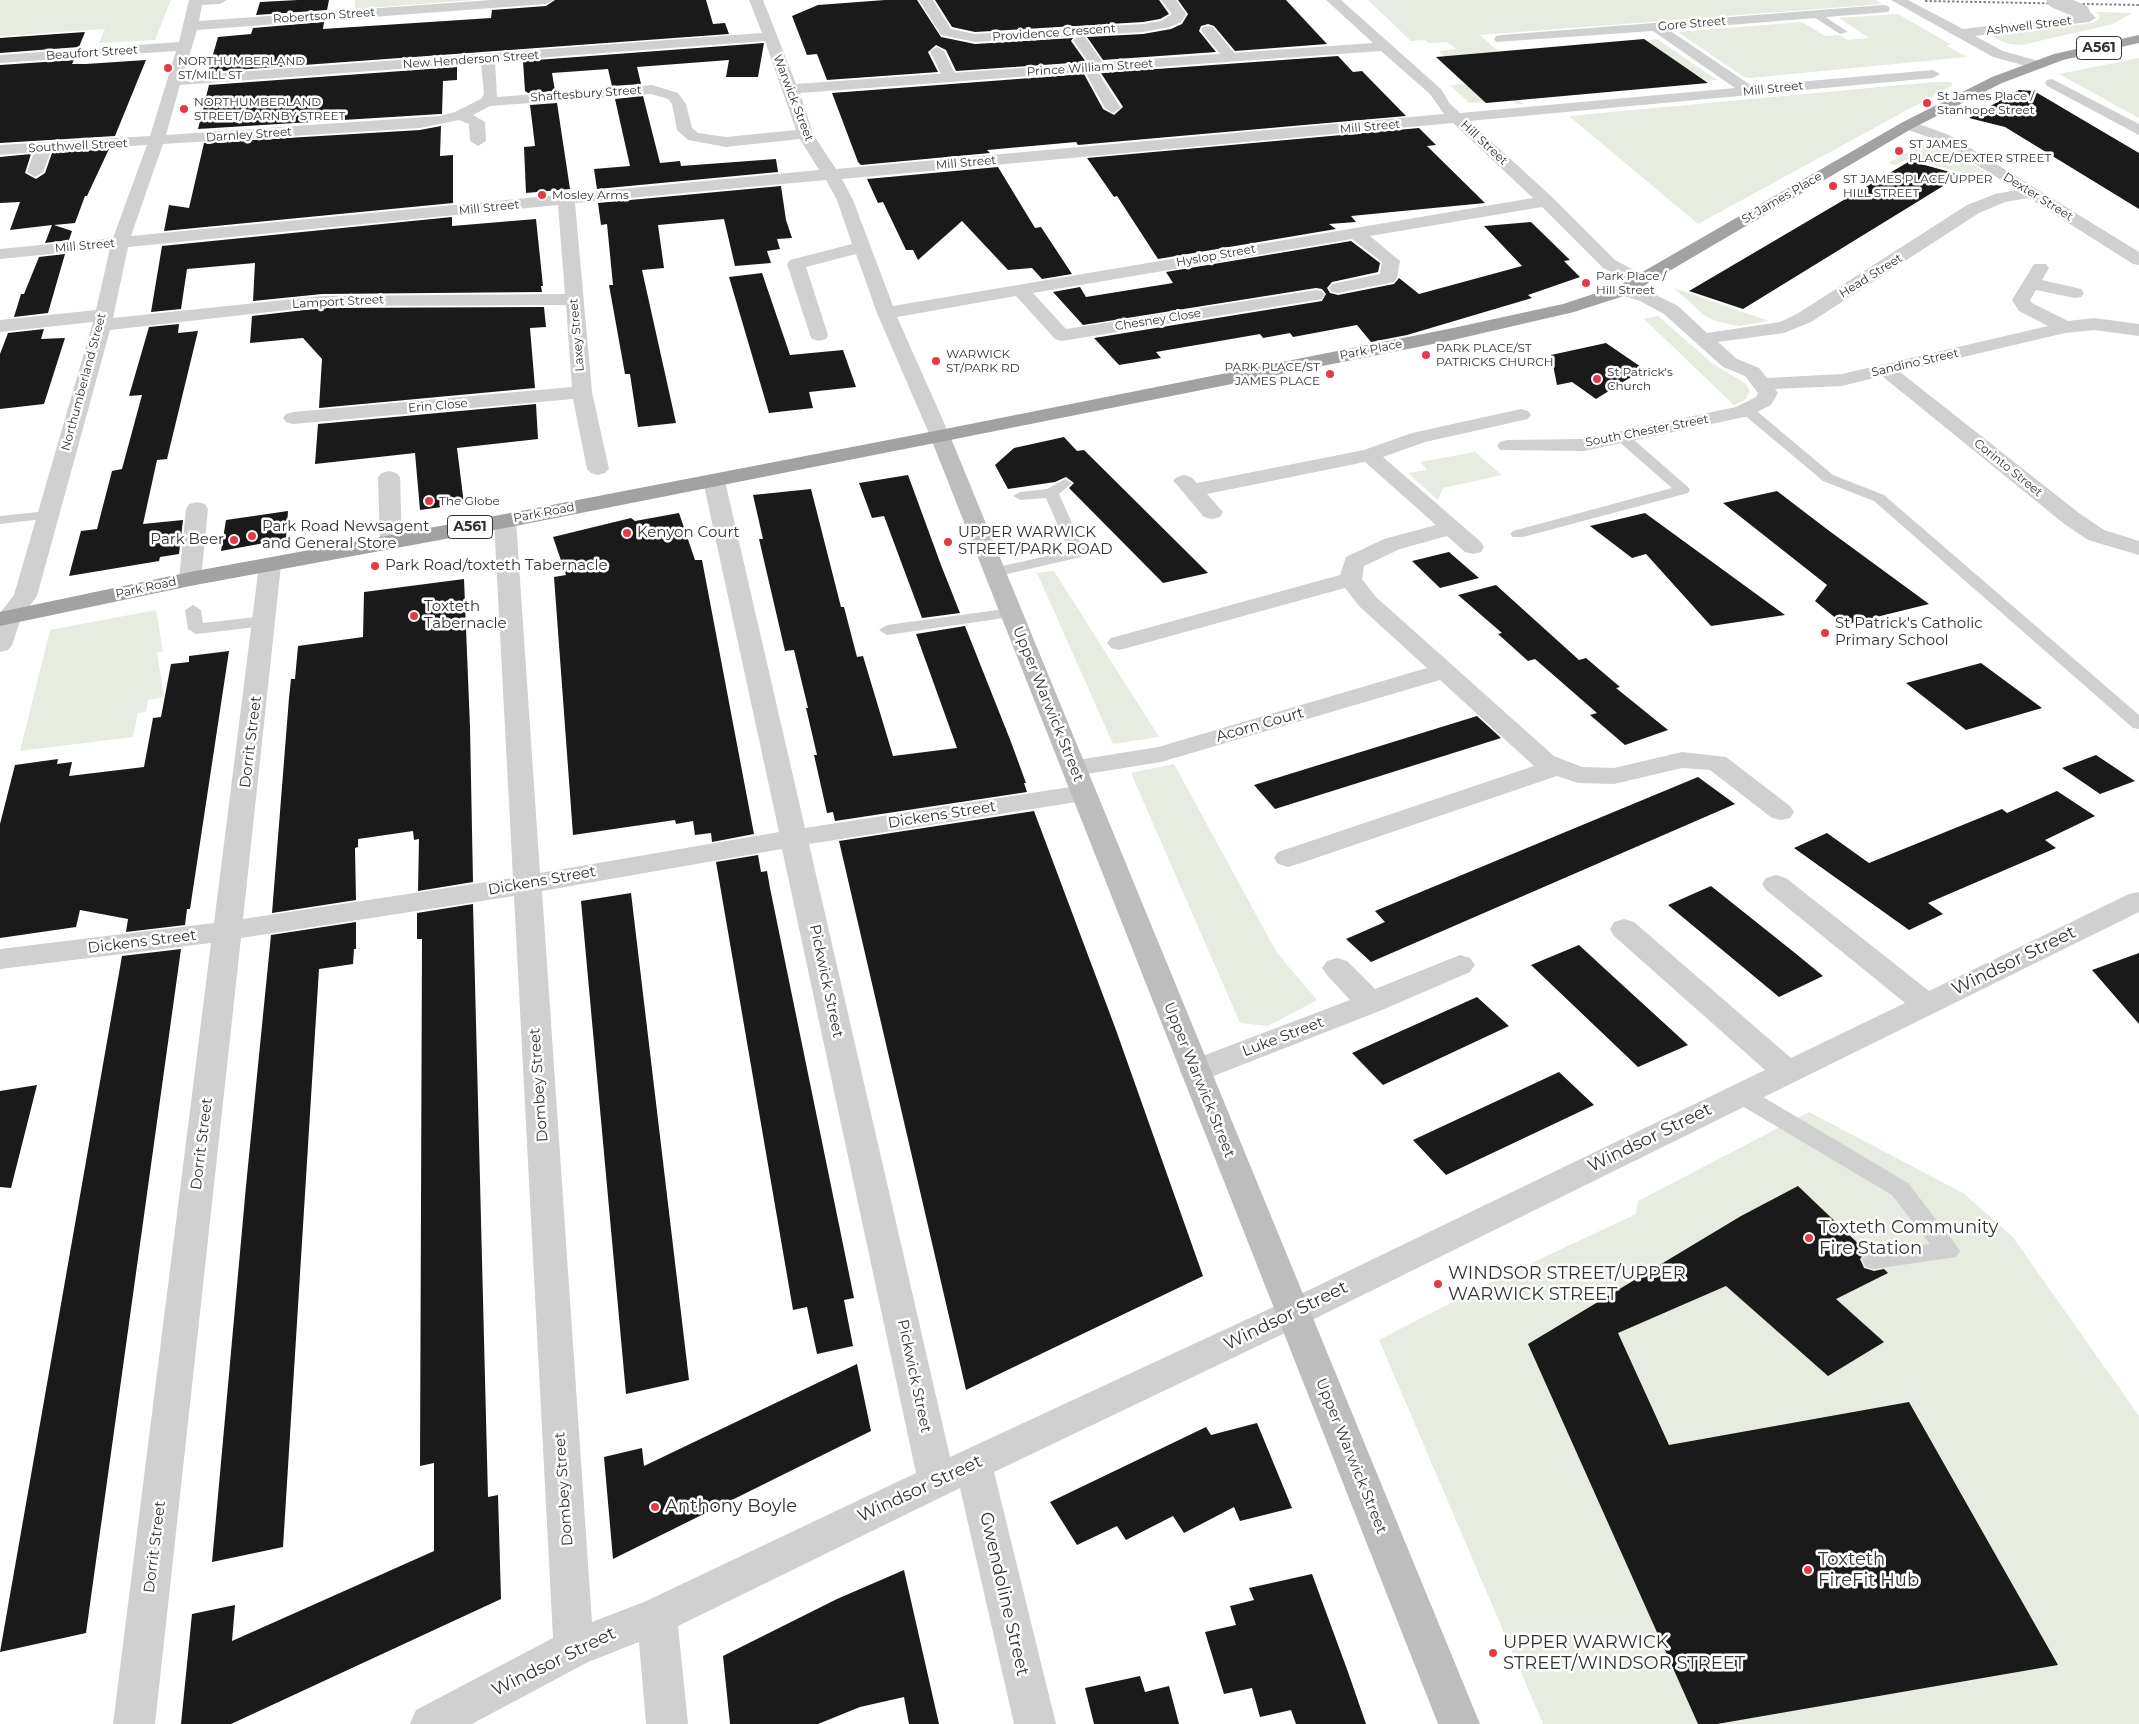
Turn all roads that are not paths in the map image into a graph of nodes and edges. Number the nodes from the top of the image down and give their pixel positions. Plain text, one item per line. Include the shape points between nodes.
1 (220, 0) edge
2 (546, 0) edge
3 (760, 0) edge
4 (926, 0) edge
5 (1168, 0) edge
6 (1334, 0) edge
7 (1898, 0) edge
8 (2054, 0) edge
9 (196, 1) edge
10 (1883, 9) dead end
11 (1815, 14) junction
12 (191, 26) junction
13 (1656, 27) junction
14 (1208, 30) dead end
15 (1843, 32) dead end
16 (1960, 34) junction
17 (769, 37) junction
18 (1501, 39) dead end
19 (2139, 39) edge
20 (1080, 40) dead end
21 (184, 46) junction
22 (1386, 46) junction
23 (937, 51) dead end
24 (1230, 57) junction
25 (488, 58) junction
26 (0, 59) edge
27 (2037, 65) junction
28 (1094, 68) junction
29 (1933, 74) dead end
30 (950, 78) junction
31 (173, 81) junction
32 (2052, 83) dead end
33 (791, 89) junction
34 (1749, 91) junction
35 (488, 102) junction
36 (1113, 108) dead end
37 (460, 115) junction
38 (1458, 119) junction
39 (1908, 126) junction
40 (2139, 130) edge
41 (805, 134) junction
42 (156, 141) junction
43 (478, 141) dead end
44 (44, 148) junction
45 (0, 150) edge
46 (35, 172) dead end
47 (832, 175) junction
48 (2031, 192) junction
49 (566, 200) junction
50 (1546, 201) junction
51 (1354, 232) junction
52 (120, 243) junction
53 (861, 247) junction
54 (0, 254) edge
55 (2139, 260) edge
56 (1631, 285) junction
57 (1338, 288) dead end
58 (1018, 289) junction
59 (2075, 293) dead end
60 (1316, 295) dead end
61 (574, 299) junction
62 (886, 313) junction
63 (103, 320) junction
64 (0, 326) edge
65 (2065, 327) junction
66 (2139, 330) edge
67 (819, 335) dead end
68 (1703, 339) junction
69 (1886, 370) junction
70 (1764, 384) junction
71 (582, 392) junction
72 (1747, 410) junction
73 (1521, 416) dead end
74 (293, 418) dead end
75 (940, 436) junction
76 (1622, 437) junction
77 (1507, 446) dead end
78 (1369, 455) junction
79 (598, 469) dead end
80 (389, 477) dead end
81 (714, 481) junction
82 (1065, 482) dead end
83 (1051, 493) junction
84 (1020, 496) dead end
85 (197, 509) dead end
86 (1212, 512) dead end
87 (47, 515) junction
88 (0, 520) edge
89 (505, 521) junction
90 (1451, 528) junction
91 (1518, 534) dead end
92 (391, 542) junction
93 (1473, 547) dead end
94 (1098, 548) dead end
95 (2139, 548) edge
96 (1078, 553) junction
97 (270, 565) junction
98 (994, 572) junction
99 (190, 578) junction
100 (1350, 579) junction
101 (193, 610) dead end
102 (1012, 613) junction
103 (5, 618) edge
104 (265, 620) junction
105 (887, 630) dead end
106 (1119, 644) dead end
107 (0, 645) edge
108 (1444, 671) junction
109 (2139, 724) edge
110 (1557, 767) junction
111 (1079, 781) junction
112 (1781, 812) dead end
113 (794, 838) junction
114 (1288, 858) dead end
115 (526, 884) junction
116 (1776, 884) dead end
117 (2139, 901) edge
118 (1624, 929) dead end
119 (227, 931) junction
120 (0, 959) edge
121 (1460, 965) dead end
122 (1337, 968) dead end
123 (1371, 1003) junction
124 (1926, 1004) junction
125 (1195, 1071) junction
126 (1786, 1071) junction
127 (1740, 1094) junction
128 (1874, 1260) dead end
129 (1294, 1313) junction
130 (973, 1465) junction
131 (937, 1481) junction
132 (657, 1616) junction
133 (574, 1648) junction
134 (134, 1724) edge
135 (431, 1724) edge
136 (667, 1724) edge
137 (1035, 1724) edge
138 (1459, 1724) edge

1 - 9 street
2 - 12 street, Robertson Street
3 - 17 street, Warwick Street
4 - 5 street, Providence Crescent via 946,32 982,38 1165,24 1179,14
6 - 22 street, Hill Street
7 - 16 street
8 - 16 street, Ashwell Street, bridge via 2089,18
9 - 12 street, Northumberland Street
10 - 11 street, Gore Street
11 - 13 street, Gore Street
11 - 15 lane
12 - 21 street, Northumberland Street
13 - 18 street, Gore Street
13 - 34 street
14 - 24 street
16 - 27 street via 1998,54
17 - 25 street, New Henderson Street
17 - 33 street, Warwick Street
19 - 27 highway, St James Place / A561
20 - 28 street via 1096,63
21 - 26 street, Beaufort Street
21 - 31 street, Northumberland Street
22 - 24 street, Prince William Street
22 - 38 street, Hill Street via 1436,92 1444,106
23 - 30 street
24 - 28 street, Prince William Street
25 - 31 street, New Henderson Street
25 - 35 street via 492,94
27 - 39 highway, St James Place / A561 via 1997,80
28 - 30 street, Prince William Street
28 - 36 street via 1092,74
29 - 34 street, Mill Street
30 - 33 street, Prince William Street
31 - 42 street, Northumberland Street
32 - 40 street
33 - 41 street, Warwick Street
34 - 38 street, Mill Street
35 - 37 street, Darnley Street
35 - 41 street, Shaftesbury Street via 652,89 673,96 679,104 686,130 693,137 726,142
37 - 42 street, Darnley Street via 420,123
37 - 43 street via 477,122
38 - 47 street, Mill Street
38 - 50 street, Hill Street
39 - 48 street, Dexter Street via 1944,138
39 - 56 highway, St James Place / A561
41 - 47 street, Warwick Street
42 - 44 street, Southwell Street
42 - 52 street, Northumberland Street
44 - 45 street, Southwell Street
44 - 46 street
47 - 49 street, Mill Street
47 - 53 street, Warwick Street via 845,200
48 - 55 street, Dexter Street
48 - 68 street, Head Street via 2001,198 1973,209 1804,318 1784,327
49 - 52 street, Mill Street
49 - 61 street, Laxey Street
50 - 51 street, Hyslop Street
50 - 56 street, Hill Street
51 - 57 street via 1391,261 1388,278
51 - 58 street, Hyslop Street
52 - 54 street, Mill Street
52 - 63 street, Northumberland Street
53 - 62 street, Warwick Street
53 - 67 street via 796,264
56 - 68 street, Hill Street via 1671,310
56 - 75 highway, Park Place / A561 via 1568,308 1514,321
58 - 60 street, Chesney Close via 1062,335
58 - 62 street, Hyslop Street
59 - 65 street via 2036,276 2021,300 2025,307
61 - 63 street, Lamport Street via 322,301
61 - 71 street, Laxey Street
62 - 75 street, Warwick Street
63 - 64 street, Lamport Street
63 - 87 street, Northumberland Street
65 - 66 street, Sandino Street via 2094,324
65 - 69 street, Sandino Street
68 - 70 street, Hill Street via 1730,363 1752,372
69 - 70 street, Sandino Street via 1842,380
69 - 95 street, Corinto Street via 2072,518 2096,534
70 - 72 street, South Chester Street via 1768,393 1764,401
71 - 74 street, Erin Close
71 - 79 street, Laxey Street
72 - 76 street, South Chester Street
72 - 109 lane via 1828,478 1879,498
73 - 78 street via 1419,436
75 - 81 highway, Park Road / A561
75 - 98 main road, Upper Warwick Street
76 - 77 street, South Chester Street via 1584,445
76 - 91 lane via 1683,490
78 - 86 street via 1189,486
78 - 90 street
80 - 92 street
81 - 89 highway, Park Road / A561
81 - 113 street, Pickwick Street
82 - 83 lane
83 - 84 lane
83 - 96 lane
85 - 99 street
87 - 88 lane
87 - 103 street, Northumberland Street via 25,596
89 - 92 highway, Park Road / A561
89 - 115 street, Dombey Street
90 - 93 street
90 - 100 street via 1392,544 1354,562
92 - 97 highway, Park Road / A561
94 - 96 lane
96 - 98 lane
97 - 99 highway, Park Road / A561
97 - 104 street, Dorrit Street
98 - 102 main road, Upper Warwick Street
99 - 103 highway, Park Road / A561
100 - 106 street
100 - 108 street via 1368,602
101 - 104 lane via 198,634
102 - 105 lane
102 - 111 main road, Upper Warwick Street
103 - 107 street, Northumberland Street
104 - 119 street, Dorrit Street
108 - 110 street via 1545,762
108 - 111 street, Acorn Court
110 - 112 street via 1578,775 1614,776 1682,760 1717,763
110 - 114 street
111 - 113 street, Dickens Street
111 - 125 main road, Upper Warwick Street
113 - 115 street, Dickens Street
113 - 131 street, Pickwick Street
115 - 119 street, Dickens Street
115 - 133 street, Dombey Street
116 - 124 street
117 - 124 street, Windsor Street
118 - 126 street
119 - 120 street, Dickens Street
119 - 134 street, Dorrit Street
121 - 123 street, Luke Street
122 - 123 street
123 - 125 street, Luke Street
124 - 126 street, Windsor Street
125 - 129 main road, Upper Warwick Street
126 - 127 street, Windsor Street
127 - 128 lane via 1900,1189 1948,1251
127 - 129 street, Windsor Street
129 - 130 street, Windsor Street
129 - 138 main road, Upper Warwick Street
130 - 131 street, Windsor Street
130 - 137 street, Gwendoline Street
131 - 132 street, Windsor Street
132 - 133 street, Windsor Street
132 - 136 street
133 - 135 street, Windsor Street

